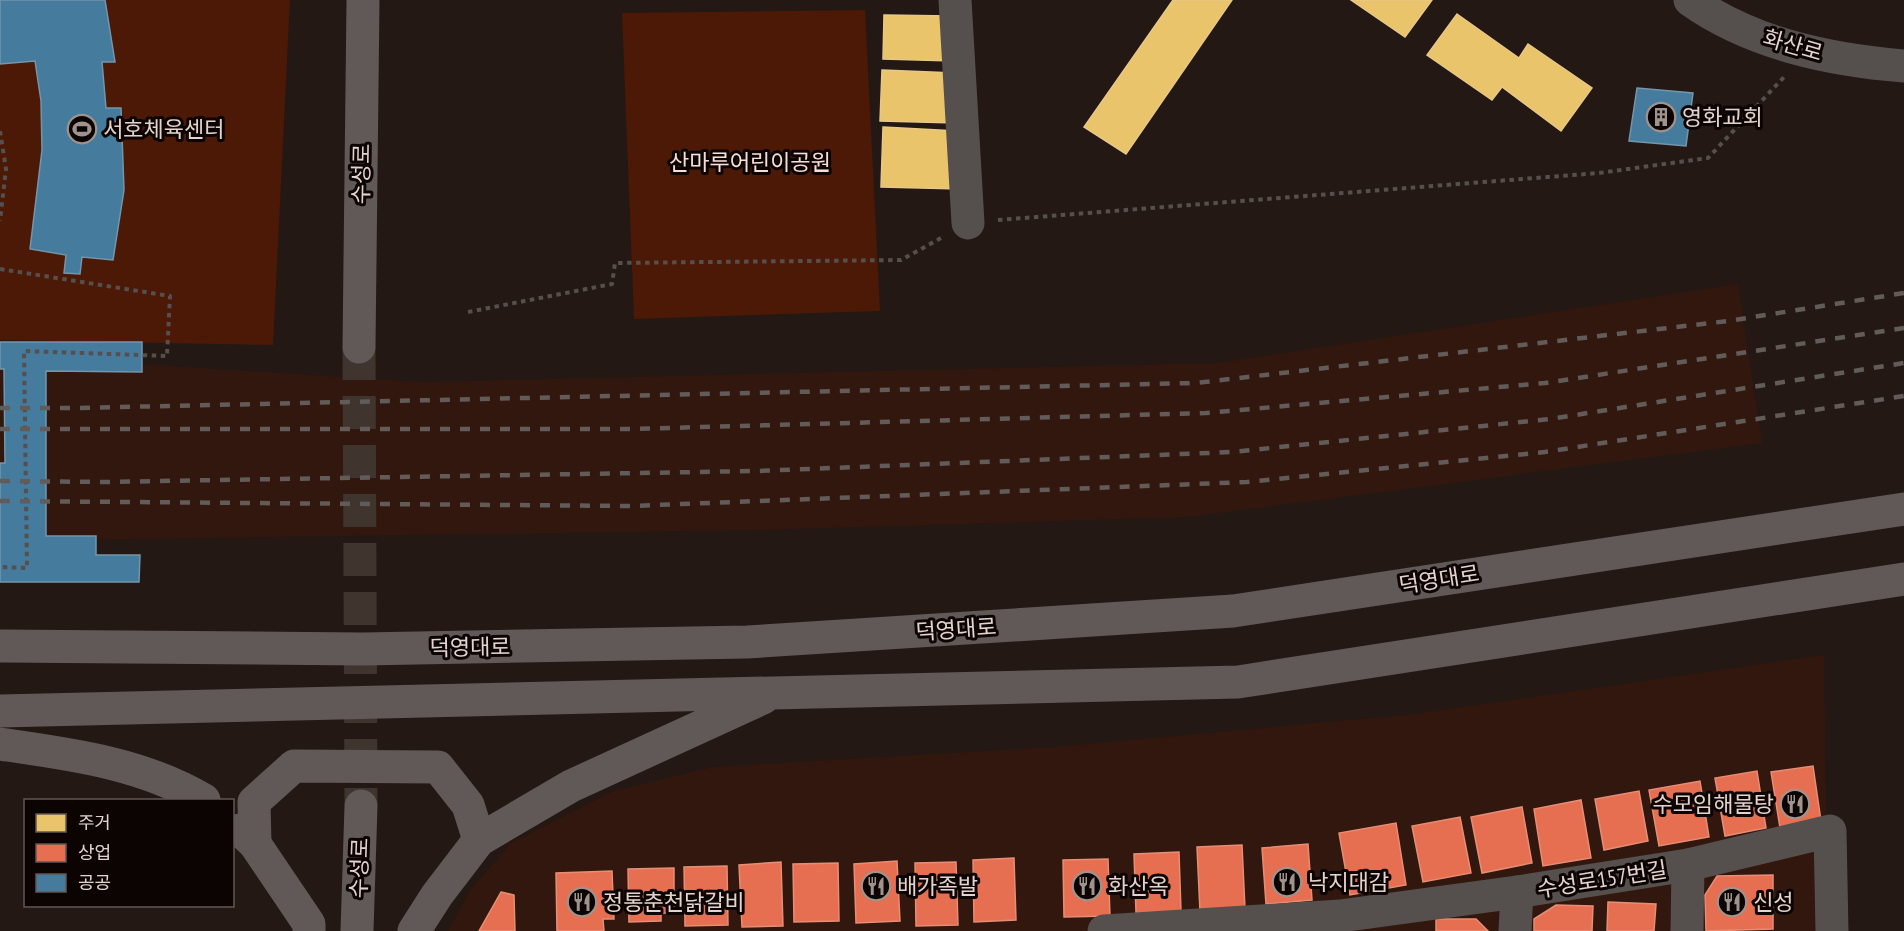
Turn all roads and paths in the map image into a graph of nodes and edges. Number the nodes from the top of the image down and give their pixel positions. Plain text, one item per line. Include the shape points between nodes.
1 (363, 0) edge
2 (955, 0) edge
3 (1690, 0) edge
4 (1809, 52) junction
5 (1904, 66) edge
6 (0, 131) edge
7 (0, 220) edge
8 (968, 223) junction
9 (0, 269) edge
10 (468, 312) dead end
11 (359, 347) tunnel mouth
12 (1904, 509) edge
13 (0, 567) edge
14 (1904, 579) edge
15 (0, 646) edge
16 (774, 693) junction
17 (0, 711) edge
18 (0, 744) edge
19 (201, 799) edge
20 (361, 806) tunnel mouth
21 (244, 834) edge
22 (479, 840) junction
23 (1688, 865) junction
24 (1517, 892) junction
25 (1340, 923) edge
26 (309, 931) edge
27 (357, 931) edge
28 (414, 931) edge
29 (1104, 931) edge
30 (1515, 931) edge
31 (1687, 931) edge
32 (1832, 931) edge

1 - 11 main road, 수성로
2 - 8 street
3 - 4 street, 화산로 via 1755,34
4 - 5 street, 화산로 via 1859,63
4 - 8 path via 1708,158 1599,173
6 - 7 path via 6,169
8 - 10 path via 901,260 615,263 612,284
9 - 13 path via 170,296 167,356 24,351 27,568
12 - 15 main road, 덕영대로 via 1233,611 747,642 363,649
14 - 16 main road via 1238,682
16 - 17 main road
16 - 22 main road via 571,786
18 - 19 main road via 97,758 178,784
20 - 27 main road, 수성로
21 - 22 main road via 254,802 294,766 438,767 468,805
21 - 26 main road via 309,924
22 - 28 main road via 436,895
23 - 24 street, 수성로157번길
23 - 31 street, 수성로157번길
23 - 32 street, 수성로157번길 via 1830,831
24 - 25 street, 수성로157번길
24 - 30 street, 수성로157번길
25 - 29 street, 수성로157번길

